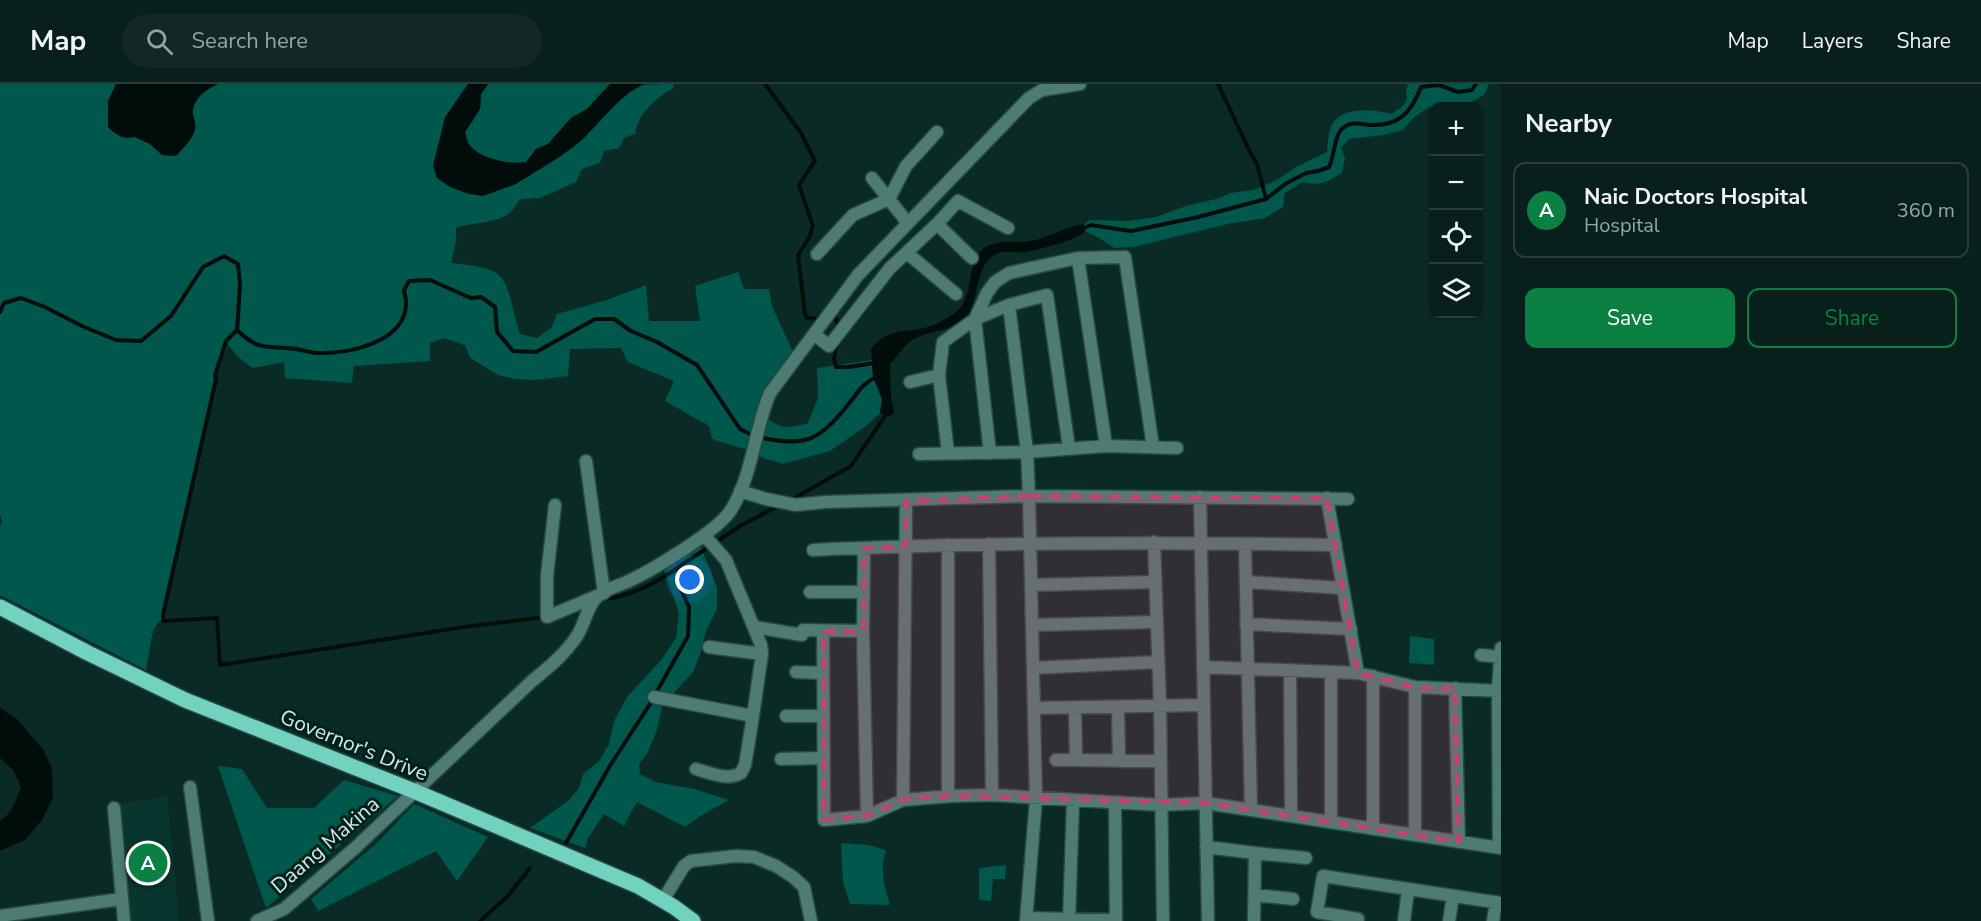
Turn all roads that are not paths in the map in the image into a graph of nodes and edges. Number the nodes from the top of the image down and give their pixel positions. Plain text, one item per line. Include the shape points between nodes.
1 (1080, 84) edge
2 (1042, 87) edge
3 (937, 132) dead end
4 (872, 178) dead end
5 (889, 199) junction
6 (907, 222) junction
7 (937, 224) junction
8 (1008, 228) dead end
9 (907, 253) junction
10 (817, 254) dead end
11 (972, 258) dead end
12 (1078, 258) junction
13 (956, 294) dead end
14 (1009, 305) junction
15 (975, 319) junction
16 (814, 334) junction
17 (939, 375) junction
18 (910, 381) dead end
19 (1106, 446) junction
20 (1153, 447) junction
21 (1069, 448) junction
22 (1177, 448) dead end
23 (1027, 452) junction
24 (948, 453) junction
25 (990, 453) junction
26 (919, 454) dead end
27 (586, 461) dead end
28 (738, 495) junction
29 (1029, 496) junction
30 (1200, 497) junction
31 (1327, 498) junction
32 (1348, 499) dead end
33 (906, 501) junction
34 (555, 505) dead end
35 (706, 537) junction
36 (1154, 542) junction
37 (1200, 543) junction
38 (989, 544) junction
39 (1029, 544) junction
40 (1245, 544) junction
41 (948, 545) junction
42 (1336, 545) junction
43 (905, 546) junction
44 (864, 548) junction
45 (813, 550) dead end
46 (1155, 582) junction
47 (1246, 582) junction
48 (1031, 585) junction
49 (1343, 588) junction
50 (604, 592) junction
51 (810, 592) dead end
52 (863, 592) junction
53 (0, 607) edge
54 (1157, 622) junction
55 (1246, 624) junction
56 (1032, 625) junction
57 (755, 627) junction
58 (1351, 629) junction
59 (823, 631) junction
60 (863, 631) junction
61 (709, 647) dead end
62 (762, 654) junction
63 (1501, 654) edge
64 (1481, 655) dead end
65 (1158, 662) junction
66 (1033, 668) junction
67 (1203, 668) junction
68 (1247, 669) junction
69 (1290, 670) junction
70 (796, 672) dead end
71 (823, 672) junction
72 (1331, 672) junction
73 (1358, 673) junction
74 (1373, 676) junction
75 (1415, 687) junction
76 (1455, 688) junction
77 (1499, 691) edge
78 (654, 697) dead end
79 (1160, 705) junction
80 (1203, 705) junction
81 (1118, 707) junction
82 (1034, 708) junction
83 (1075, 708) junction
84 (753, 716) junction
85 (786, 716) dead end
86 (823, 716) junction
87 (824, 758) junction
88 (782, 759) dead end
89 (1056, 760) dead end
90 (1076, 760) junction
91 (1119, 761) junction
92 (1161, 761) junction
93 (696, 769) dead end
94 (190, 787) dead end
95 (414, 791) junction
96 (992, 795) junction
97 (948, 796) junction
98 (1036, 798) junction
99 (903, 800) junction
100 (1073, 801) junction
101 (1115, 803) junction
102 (1205, 803) junction
103 (1161, 805) junction
104 (114, 808) dead end
105 (1251, 810) junction
106 (867, 816) junction
107 (1291, 816) junction
108 (1331, 822) junction
109 (1372, 829) junction
110 (1415, 835) junction
111 (1459, 842) junction
112 (1206, 847) junction
113 (1500, 848) edge
114 (1255, 853) junction
115 (1305, 858) dead end
116 (1408, 890) junction
117 (1255, 895) junction
118 (1454, 896) junction
119 (121, 899) junction
120 (1293, 899) dead end
121 (663, 900) junction
122 (1499, 903) edge
123 (0, 916) edge
124 (23, 917) edge
125 (1070, 920) edge
126 (1116, 920) edge
127 (124, 921) edge
128 (208, 921) edge
129 (257, 921) edge
130 (693, 921) edge
131 (811, 921) edge
132 (1163, 921) edge
133 (1208, 921) edge
134 (1254, 921) edge
135 (1357, 921) edge
136 (1404, 921) edge
137 (1449, 921) edge
138 (1493, 921) edge

1 - 2 street
2 - 6 street
3 - 5 street via 906,166
4 - 5 street
5 - 6 street
5 - 10 street via 853,215
6 - 16 street via 858,275
7 - 8 street via 958,201
7 - 9 street
7 - 11 street
9 - 13 street
9 - 16 street via 890,268 829,346
12 - 15 street via 1009,273 995,282
12 - 19 street
12 - 20 street via 1125,257
14 - 15 street
14 - 21 street via 1047,295
14 - 23 street
15 - 17 street via 943,342
15 - 25 street
16 - 28 street via 770,393
17 - 18 street
17 - 24 street
19 - 20 street
19 - 21 street
20 - 22 street
21 - 23 street
23 - 25 street
23 - 29 street
24 - 25 street
24 - 26 street
27 - 50 street
28 - 33 street via 796,505
28 - 35 street via 728,516
29 - 30 street
29 - 33 street
29 - 39 street
30 - 31 street
30 - 37 street
31 - 32 street
31 - 42 street
33 - 43 street
34 - 50 street via 547,617
35 - 50 street
35 - 57 street via 726,560
36 - 37 street
36 - 39 street
36 - 46 street
37 - 40 street
37 - 67 street
38 - 39 street
38 - 41 street
38 - 96 street
39 - 48 street
40 - 42 street
40 - 47 street
41 - 43 street
41 - 97 street
42 - 49 street
43 - 44 street
43 - 99 street
44 - 45 street
44 - 52 street
46 - 48 street
46 - 54 street
47 - 49 street
47 - 55 street
48 - 56 street
49 - 58 street
50 - 95 street, Daang Makina via 554,663
51 - 52 street
52 - 60 street
53 - 95 main road, Governor's Drive via 185,700
54 - 56 street
54 - 65 street
55 - 58 street
55 - 68 street
56 - 66 street
57 - 59 street via 802,633
57 - 62 street
58 - 73 street
59 - 60 street
59 - 71 street
60 - 106 street
61 - 62 street
62 - 84 street
63 - 64 street
63 - 77 street
65 - 66 street
65 - 79 street
66 - 82 street
67 - 68 street
67 - 80 street
68 - 69 street
68 - 105 street
69 - 72 street
69 - 107 street
70 - 71 street
71 - 86 street
72 - 73 street
72 - 108 street
73 - 74 street
74 - 75 street
74 - 109 street
75 - 76 street
75 - 110 street
76 - 77 street
76 - 111 street
77 - 113 street
78 - 84 street
79 - 80 street
79 - 81 street
79 - 92 street
80 - 102 street
81 - 83 street
81 - 91 street
82 - 83 street
82 - 98 street
83 - 90 street
84 - 93 street via 741,773 726,777
85 - 86 street
86 - 87 street
87 - 88 street
87 - 106 street via 824,820
89 - 90 street
90 - 91 street
91 - 92 street
92 - 103 street
94 - 128 street
95 - 121 main road, Governor's Drive
95 - 129 street, Daang Makina via 289,905
96 - 97 street
96 - 98 street
97 - 99 street
98 - 100 street
98 - 125 street via 1026,921
99 - 106 street
100 - 101 street
100 - 125 street
101 - 103 street
101 - 126 street
102 - 103 street
102 - 105 street
102 - 112 street
103 - 132 street
104 - 119 street
105 - 107 street
107 - 108 street
108 - 109 street
109 - 110 street
110 - 111 street
111 - 113 street
112 - 114 street
112 - 133 street
114 - 115 street
114 - 117 street
116 - 118 street
116 - 135 street via 1323,876 1317,912
116 - 136 street
117 - 120 street
117 - 134 street
118 - 122 street
118 - 137 street
119 - 124 street
119 - 127 street
121 - 130 main road, Governor's Drive
121 - 131 street via 691,861 754,857 793,876 804,887
122 - 138 street
123 - 124 street
125 - 126 street

